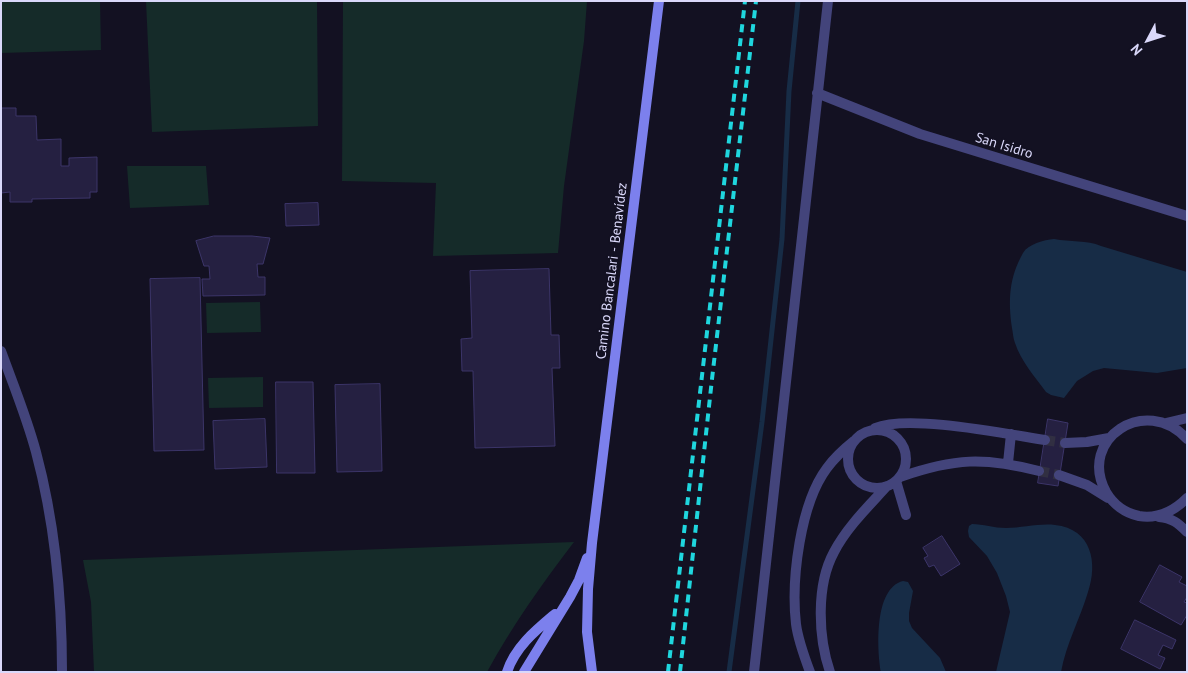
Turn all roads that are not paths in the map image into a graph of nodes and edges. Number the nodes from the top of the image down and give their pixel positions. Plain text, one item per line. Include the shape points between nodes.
1 (658, 1) edge
2 (828, 1) edge
3 (817, 93) junction
4 (1187, 216) edge
5 (1, 351) edge
6 (1187, 418) edge
7 (1166, 423) junction
8 (866, 432) junction
9 (1011, 434) junction
10 (1110, 438) junction
11 (1187, 439) edge
12 (1044, 440) tunnel mouth
13 (854, 441) junction
14 (1065, 443) tunnel mouth
15 (1008, 463) junction
16 (1040, 471) tunnel mouth
17 (1059, 475) tunnel mouth
18 (895, 481) junction
19 (1187, 498) edge
20 (1112, 502) junction
21 (906, 515) dead end
22 (1155, 516) junction
23 (1187, 532) edge
24 (592, 543) junction
25 (562, 609) junction
26 (62, 672) edge
27 (507, 672) edge
28 (524, 672) edge
29 (592, 672) edge
30 (754, 672) edge
31 (810, 672) edge
32 (830, 672) edge

1 - 24 main road, Camino Bancalari - Benavídez
2 - 3 street
3 - 4 street, San Isidro via 920,134
3 - 30 street
5 - 26 street via 36,452 46,493 59,585
6 - 7 street
7 - 10 street via 1149,420 1131,422
7 - 11 street
8 - 9 street via 879,426 921,423
8 - 13 street
8 - 18 street via 888,432 900,442 906,457 905,468
9 - 12 street
9 - 15 street
10 - 14 street
10 - 20 street via 1102,453 1099,470 1103,487
13 - 18 street via 848,461 854,476 862,484 872,488
13 - 31 street via 839,453 816,486 801,541 795,577 796,617
15 - 16 street
15 - 18 street via 982,460 940,465
17 - 20 street via 1087,485
18 - 21 street
18 - 32 street via 855,520 833,554 821,598 821,626
19 - 22 street via 1173,510
20 - 22 street via 1136,515
22 - 23 street via 1176,521
24 - 25 main road, Camino Bancalari - Benavídez via 579,580
24 - 29 main road, Camino Bancalari - Benavídez via 587,632
25 - 27 main road via 534,631 510,662
25 - 28 main road, Camino Bancalari - Benavídez

